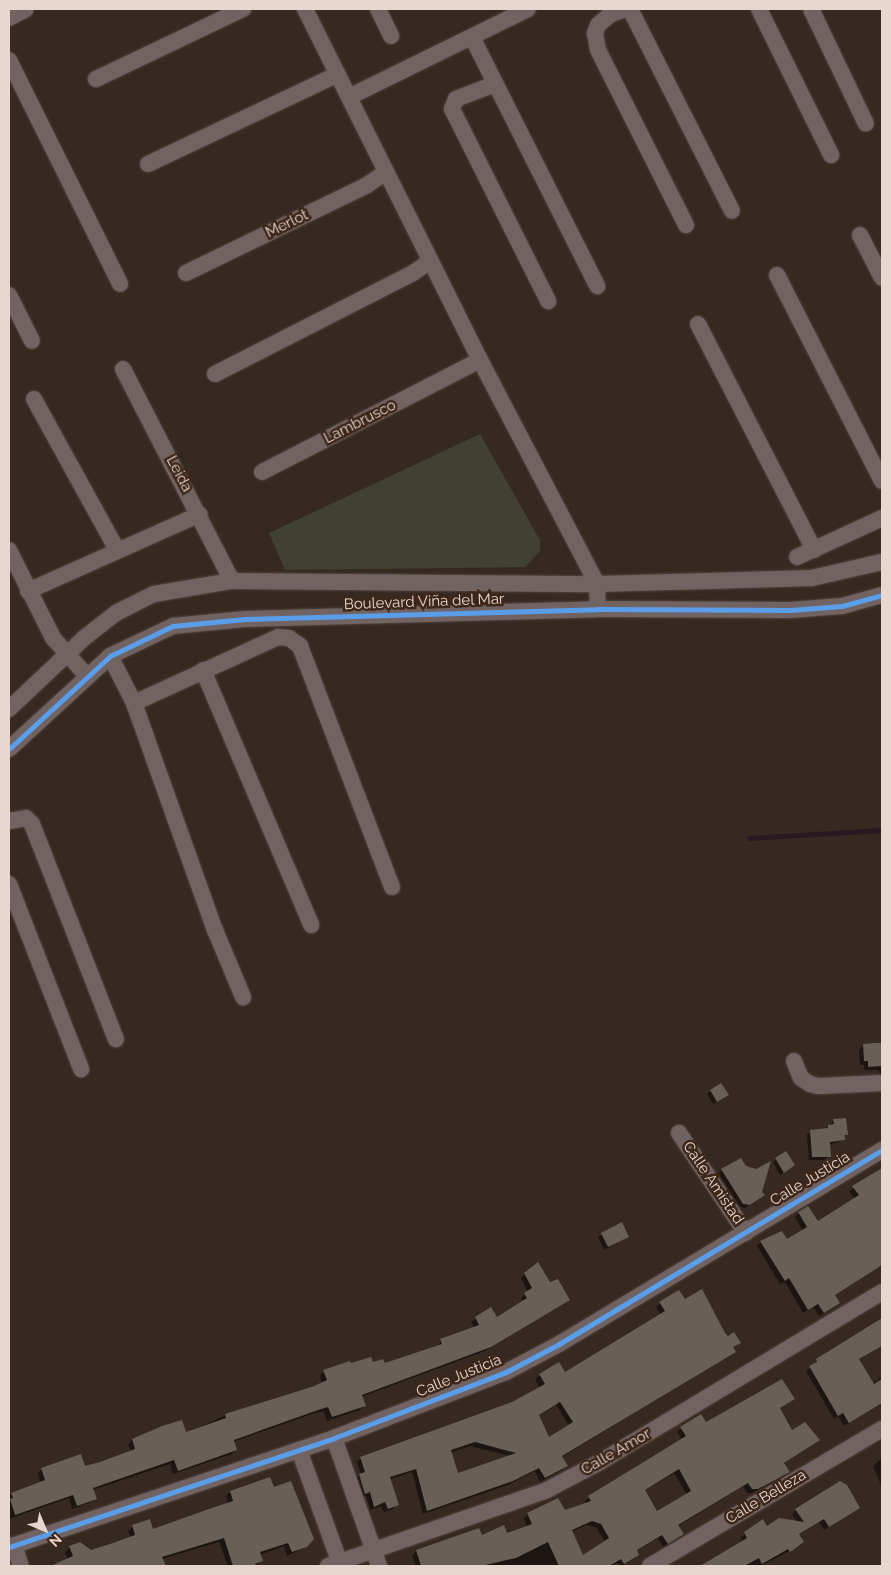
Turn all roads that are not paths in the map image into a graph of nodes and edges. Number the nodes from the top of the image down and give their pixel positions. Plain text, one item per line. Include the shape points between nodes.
1 (26, 9) edge
2 (243, 9) edge
3 (305, 9) edge
4 (378, 9) edge
5 (528, 9) edge
6 (626, 9) edge
7 (630, 9) edge
8 (759, 9) edge
9 (811, 9) edge
10 (9, 18) edge
11 (390, 36) dead end
12 (472, 37) junction
13 (9, 60) edge
14 (338, 74) junction
15 (96, 79) dead end
16 (495, 84) junction
17 (349, 97) junction
18 (866, 124) dead end
19 (831, 155) dead end
20 (148, 164) dead end
21 (386, 172) junction
22 (732, 211) dead end
23 (686, 225) dead end
24 (860, 235) dead end
25 (430, 261) junction
26 (186, 273) dead end
27 (777, 275) dead end
28 (882, 278) edge
29 (120, 284) dead end
30 (597, 286) dead end
31 (9, 295) edge
32 (548, 301) dead end
33 (698, 324) dead end
34 (32, 341) dead end
35 (480, 360) junction
36 (123, 369) dead end
37 (215, 374) dead end
38 (34, 399) dead end
39 (262, 472) dead end
40 (882, 481) edge
41 (200, 514) junction
42 (882, 518) edge
43 (9, 550) edge
44 (117, 550) junction
45 (814, 550) junction
46 (797, 557) dead end
47 (882, 562) edge
48 (232, 581) junction
49 (597, 584) junction
50 (28, 591) junction
51 (882, 595) edge
52 (598, 609) junction
53 (66, 654) junction
54 (110, 656) junction
55 (203, 670) junction
56 (87, 676) junction
57 (134, 703) junction
58 (9, 709) edge
59 (9, 748) edge
60 (9, 821) edge
61 (9, 884) edge
62 (392, 887) dead end
63 (311, 925) dead end
64 (243, 997) dead end
65 (116, 1039) dead end
66 (794, 1061) dead end
67 (81, 1069) dead end
68 (882, 1083) edge
69 (679, 1133) dead end
70 (882, 1150) edge
71 (746, 1233) junction
72 (882, 1292) edge
73 (882, 1429) edge
74 (334, 1438) junction
75 (299, 1450) junction
76 (12, 1546) edge
77 (377, 1559) edge
78 (336, 1565) edge
79 (21, 1566) edge
80 (650, 1566) edge

1 - 10 street
2 - 15 street
3 - 14 street
4 - 11 street
5 - 12 street
6 - 23 street via 611,14 598,25 594,33 598,50
7 - 22 street
8 - 19 street
9 - 18 street
12 - 16 street
12 - 17 street
13 - 29 street
14 - 17 street
14 - 20 street
16 - 30 street
16 - 32 street via 456,99 452,109
17 - 21 street
21 - 25 street
21 - 26 street, Merlot via 367,185
24 - 28 street
25 - 35 street
25 - 37 street via 413,273
27 - 40 street
31 - 34 street
33 - 45 street
35 - 39 street, Lambrusco
35 - 49 street
36 - 41 street, Leida
38 - 44 street
41 - 44 street
41 - 48 street, Leida
42 - 45 street
43 - 50 street
44 - 50 street
45 - 46 street
47 - 49 street, Boulevard Viña del Mar via 812,578
48 - 49 street, Boulevard Viña del Mar
48 - 53 street, Boulevard Viña del Mar via 154,594 116,613
49 - 52 street
50 - 53 street via 53,638
51 - 52 street, Boulevard Viña del Mar via 842,606 790,610
52 - 54 street, Boulevard Viña del Mar via 236,620 173,626
53 - 56 street
53 - 58 street, Boulevard Viña del Mar
54 - 56 street, Boulevard Viña del Mar
54 - 57 street
55 - 57 street
55 - 62 street via 278,637 289,638 300,646
55 - 63 street
56 - 59 street, Boulevard Viña del Mar
57 - 64 street via 215,930
60 - 65 street via 26,818 32,824
61 - 67 street
66 - 68 street via 802,1078 814,1085
69 - 71 street, Calle Amistad
70 - 71 street, Calle Justicia
71 - 74 street, Calle Justicia via 534,1358
72 - 77 street, Calle Amor via 600,1462 545,1491
73 - 80 street, Calle Belleza
74 - 75 street, Calle Justicia
74 - 77 street
75 - 76 street, Calle Justicia
75 - 78 street
76 - 79 street
77 - 78 street, Calle Amor

